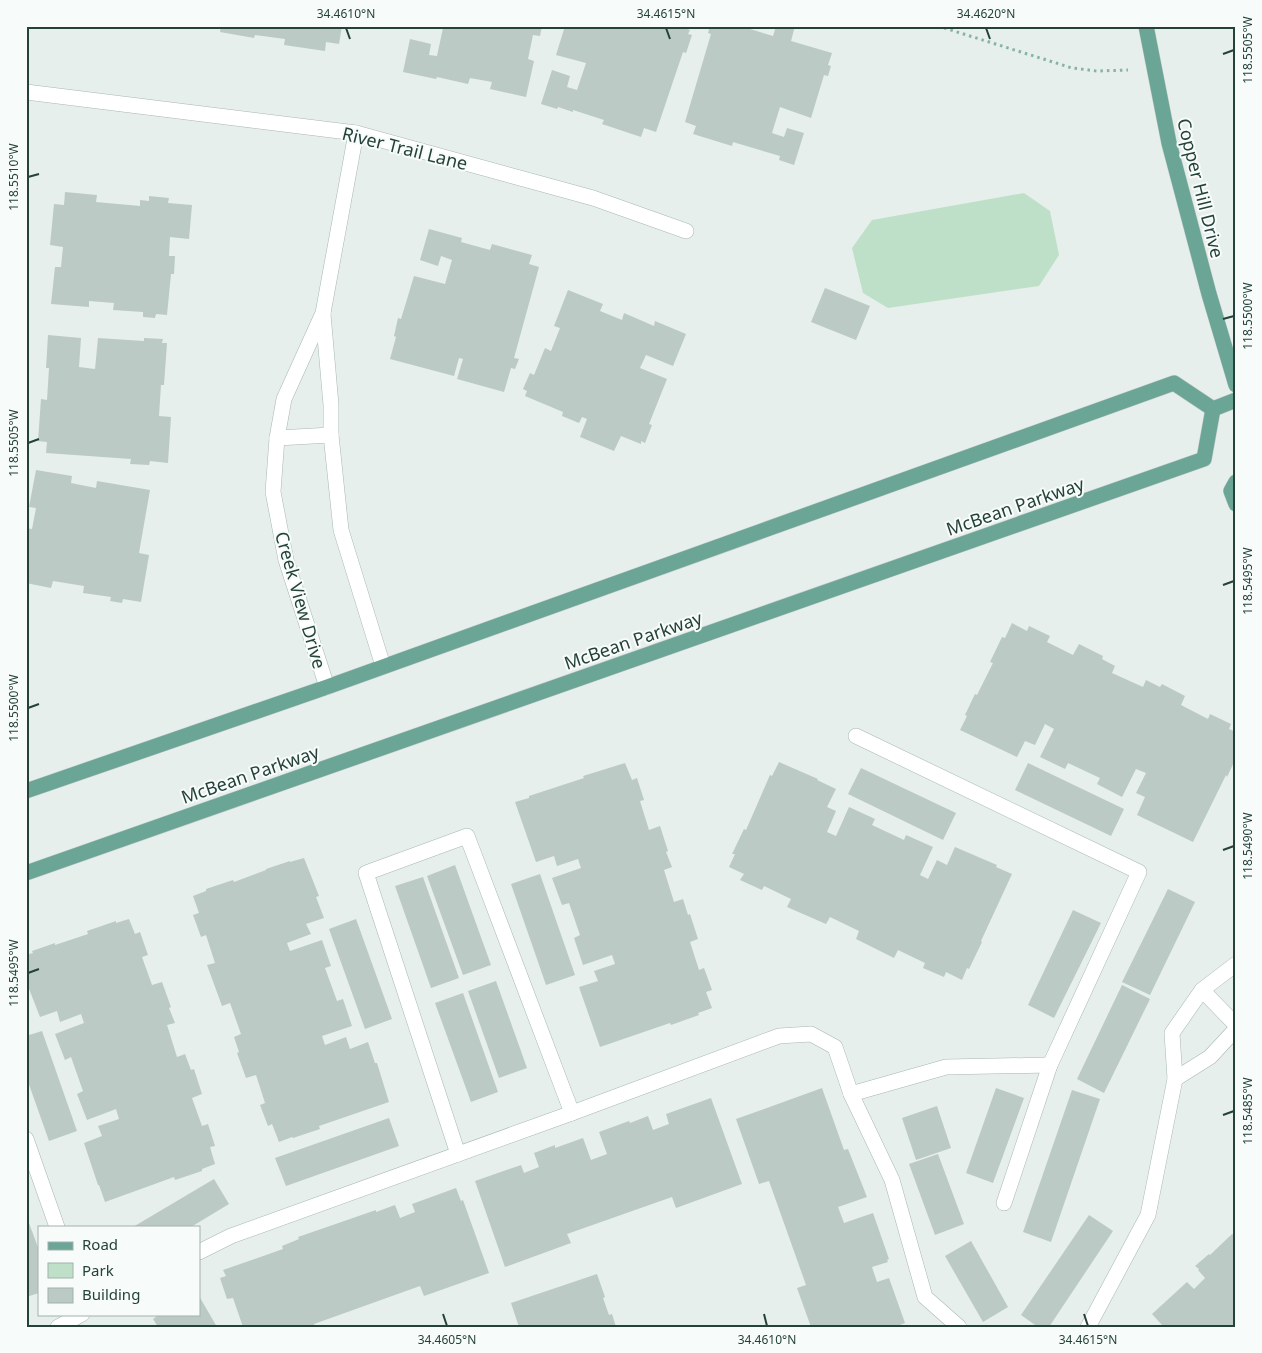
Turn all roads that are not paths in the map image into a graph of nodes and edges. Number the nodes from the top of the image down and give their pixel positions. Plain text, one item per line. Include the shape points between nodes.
1 (1146, 26) edge
2 (26, 92) edge
3 (356, 133) junction
4 (686, 231) dead end
5 (323, 313) junction
6 (1236, 386) edge
7 (1236, 400) edge
8 (1213, 410) junction
9 (332, 435) junction
10 (277, 438) junction
11 (1236, 482) edge
12 (1236, 504) edge
13 (383, 666) junction
14 (327, 687) junction
15 (856, 736) dead end
16 (26, 791) edge
17 (26, 872) edge
18 (1236, 964) edge
19 (1202, 990) junction
20 (1236, 1025) edge
21 (1236, 1029) edge
22 (1050, 1065) junction
23 (1174, 1079) junction
24 (851, 1094) junction
25 (572, 1113) junction
26 (26, 1140) edge
27 (458, 1154) junction
28 (1004, 1203) dead end
29 (57, 1226) edge
30 (200, 1251) edge
31 (78, 1316) edge
32 (58, 1327) edge
33 (959, 1327) edge
34 (1088, 1327) edge

1 - 6 main road, Copper Hill Drive via 1169,143
2 - 3 street, River Trail Lane
3 - 4 street, River Trail Lane via 593,198
3 - 5 street, Creek View Drive
5 - 9 street, Creek View Drive
5 - 10 street, Creek View Drive via 284,399
7 - 8 main road
8 - 13 main road via 1174,382
8 - 17 main road, McBean Parkway via 1204,459
9 - 10 street
9 - 13 street, Creek View Drive via 341,530
10 - 14 street, Creek View Drive via 273,492 286,560
11 - 12 main road via 1231,491
13 - 14 main road
14 - 16 main road
15 - 22 street via 1139,872
18 - 19 street
19 - 20 street
19 - 23 street via 1172,1033
21 - 23 street via 1210,1057
22 - 24 street via 946,1067
22 - 28 street
23 - 34 street via 1148,1215
24 - 25 street via 834,1047 812,1034 779,1036
24 - 33 street via 892,1180 925,1297
25 - 27 street
25 - 27 street via 467,836 366,873
26 - 29 street
27 - 30 street via 230,1236
31 - 32 street

